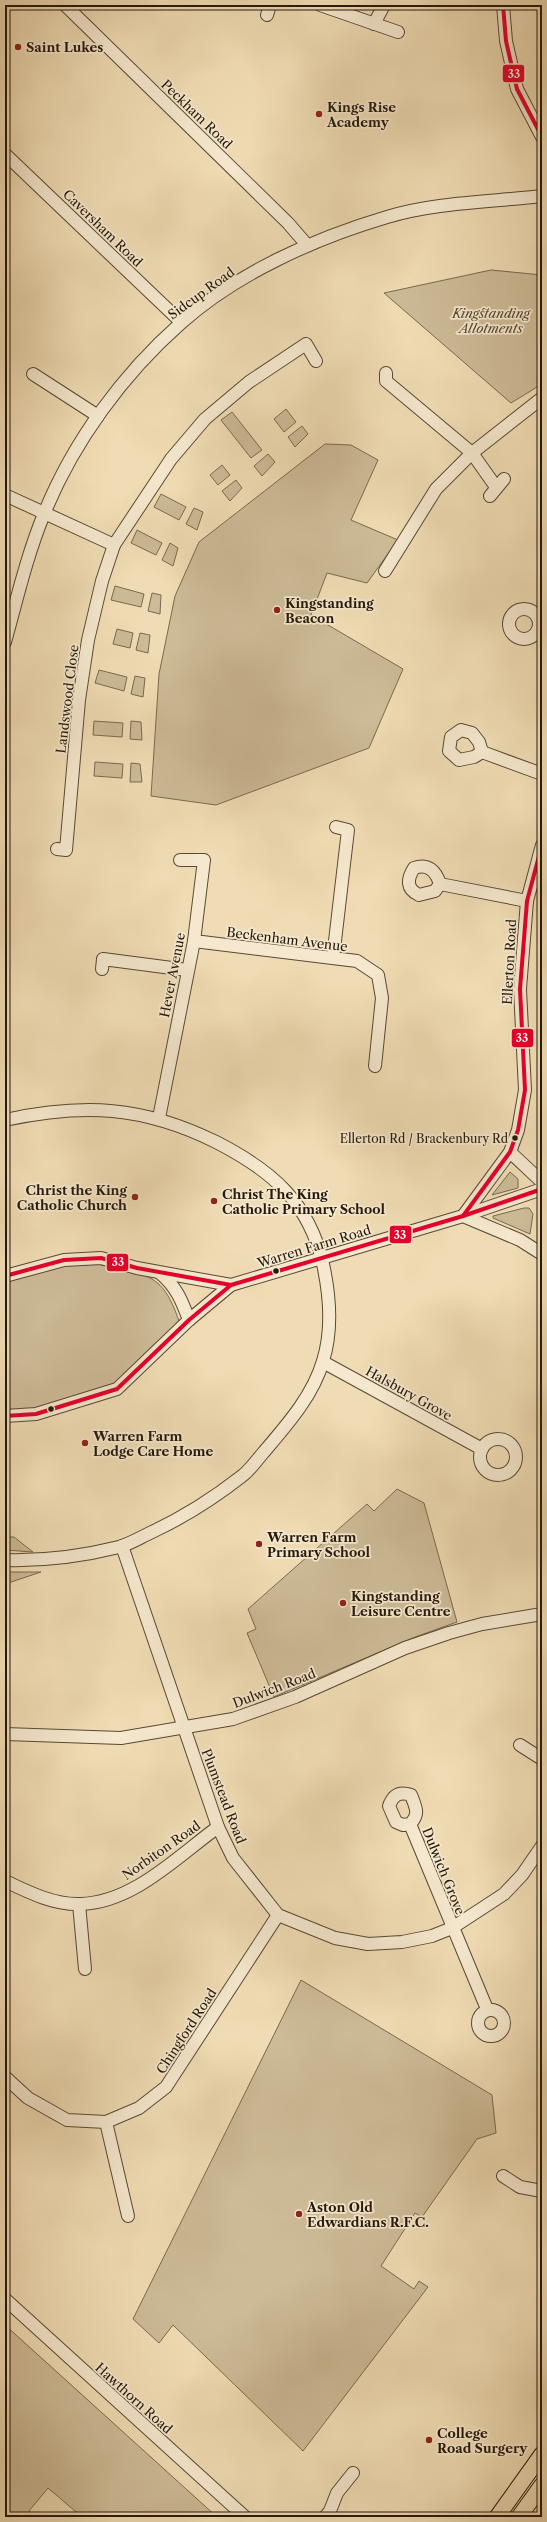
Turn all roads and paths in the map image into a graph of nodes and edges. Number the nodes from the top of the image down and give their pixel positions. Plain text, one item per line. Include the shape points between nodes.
1 (65, 5) edge
2 (320, 5) edge
3 (384, 5) edge
4 (503, 5) edge
5 (374, 24) junction
6 (398, 32) dead end
7 (542, 137) edge
8 (5, 154) edge
9 (542, 196) edge
10 (307, 245) junction
11 (181, 322) junction
12 (316, 360) dead end
13 (386, 373) dead end
14 (33, 374) dead end
15 (542, 398) edge
16 (98, 416) junction
17 (472, 453) junction
18 (497, 487) dead end
19 (5, 495) edge
20 (44, 514) junction
21 (114, 545) junction
22 (385, 571) dead end
23 (5, 642) edge
24 (482, 752) dead end
25 (542, 774) edge
26 (336, 827) dead end
27 (542, 845) edge
28 (57, 849) dead end
29 (180, 860) dead end
30 (440, 884) dead end
31 (527, 901) junction
32 (194, 941) junction
33 (333, 958) junction
34 (102, 969) dead end
35 (187, 970) junction
36 (375, 1066) dead end
37 (159, 1118) junction
38 (5, 1120) edge
39 (510, 1152) junction
40 (542, 1182) edge
41 (542, 1189) edge
42 (463, 1216) junction
43 (542, 1254) edge
44 (322, 1258) junction
45 (159, 1272) junction
46 (5, 1276) edge
47 (231, 1285) junction
48 (189, 1320) junction
49 (323, 1362) junction
50 (5, 1416) edge
51 (482, 1449) dead end
52 (122, 1546) junction
53 (5, 1560) edge
54 (542, 1614) edge
55 (184, 1729) junction
56 (5, 1734) edge
57 (520, 1745) dead end
58 (542, 1759) edge
59 (410, 1824) dead end
60 (218, 1827) junction
61 (542, 1846) edge
62 (5, 1881) edge
63 (80, 1904) junction
64 (278, 1915) junction
65 (452, 1928) junction
66 (85, 1969) dead end
67 (487, 2010) dead end
68 (5, 2077) edge
69 (106, 2122) junction
70 (503, 2176) dead end
71 (542, 2191) edge
72 (128, 2216) dead end
73 (5, 2299) edge
74 (542, 2454) edge
75 (353, 2473) dead end
76 (542, 2485) edge
77 (331, 2515) edge
78 (245, 2517) edge
79 (497, 2517) edge
80 (519, 2517) edge

1 - 10 street, Peckham Road via 288,223
2 - 5 street
3 - 5 street
4 - 7 street via 506,41 518,89
5 - 6 street
8 - 11 street, Caversham Road
9 - 10 street, Sidcup Road via 462,203 388,217
10 - 11 street, Sidcup Road via 232,285
11 - 16 street, Sidcup Road via 138,367
12 - 21 street, Landswood Close via 306,344 249,382 205,419 171,459
13 - 17 street via 386,381
14 - 16 street
15 - 17 street
16 - 20 street, Sidcup Road via 70,459
17 - 18 street
17 - 22 street via 436,489
19 - 20 street
20 - 21 street
20 - 23 street, Sidcup Road via 27,562
21 - 28 street, Landswood Close via 102,581 88,640 79,700 66,850
24 - 25 street
26 - 33 street via 348,830
27 - 31 street, Ellerton Road
29 - 32 street, Hever Avenue via 204,860
30 - 31 street
31 - 39 street, Ellerton Road via 520,989 525,1090 518,1130
32 - 33 street, Beckenham Avenue
32 - 35 street, Hever Avenue
33 - 36 street, Beckenham Avenue via 357,962 378,974 382,998
34 - 35 street via 103,959
35 - 37 street, Hever Avenue
37 - 38 street via 111,1110 46,1111
37 - 44 street via 198,1133 246,1157 266,1171 301,1211 314,1234
39 - 40 street
39 - 42 street, Ellerton Road
41 - 42 street, Warren Farm Road
42 - 43 street via 520,1240
42 - 44 street, Warren Farm Road
44 - 47 street, Warren Farm Road
44 - 49 street via 329,1287 329,1316
45 - 46 street, Warren Farm Road via 101,1258 64,1260
45 - 47 street, Warren Farm Road
45 - 48 street via 170,1281 180,1295
47 - 48 street, Warren Farm Road
48 - 50 street, Warren Farm Road via 116,1389 36,1414
49 - 51 street, Halsbury Grove
49 - 52 street via 290,1421 244,1475 185,1516
52 - 53 street via 32,1561
52 - 55 street, Plumstead Road
54 - 55 street, Dulwich Road via 482,1624 405,1648 288,1699 233,1719
55 - 56 street, Dulwich Road via 121,1738
55 - 60 street, Plumstead Road
57 - 58 street
59 - 65 street, Dulwich Grove
60 - 63 street, Norbiton Road via 141,1884 117,1896
60 - 64 street, Plumstead Road via 233,1858
61 - 65 street, Plumstead Road via 522,1875 504,1894
62 - 63 street, Norbiton Road via 31,1894
63 - 66 street
64 - 65 street, Plumstead Road via 335,1938 368,1944 402,1942 432,1936
64 - 69 street, Chingford Road via 166,2087 139,2108
65 - 67 street, Dulwich Grove
68 - 69 street, Chingford Road via 28,2098 67,2120
69 - 72 street
70 - 71 street via 520,2187
73 - 78 street, Hawthorn Road
74 - 79 main road
75 - 77 street via 337,2493
76 - 80 main road

